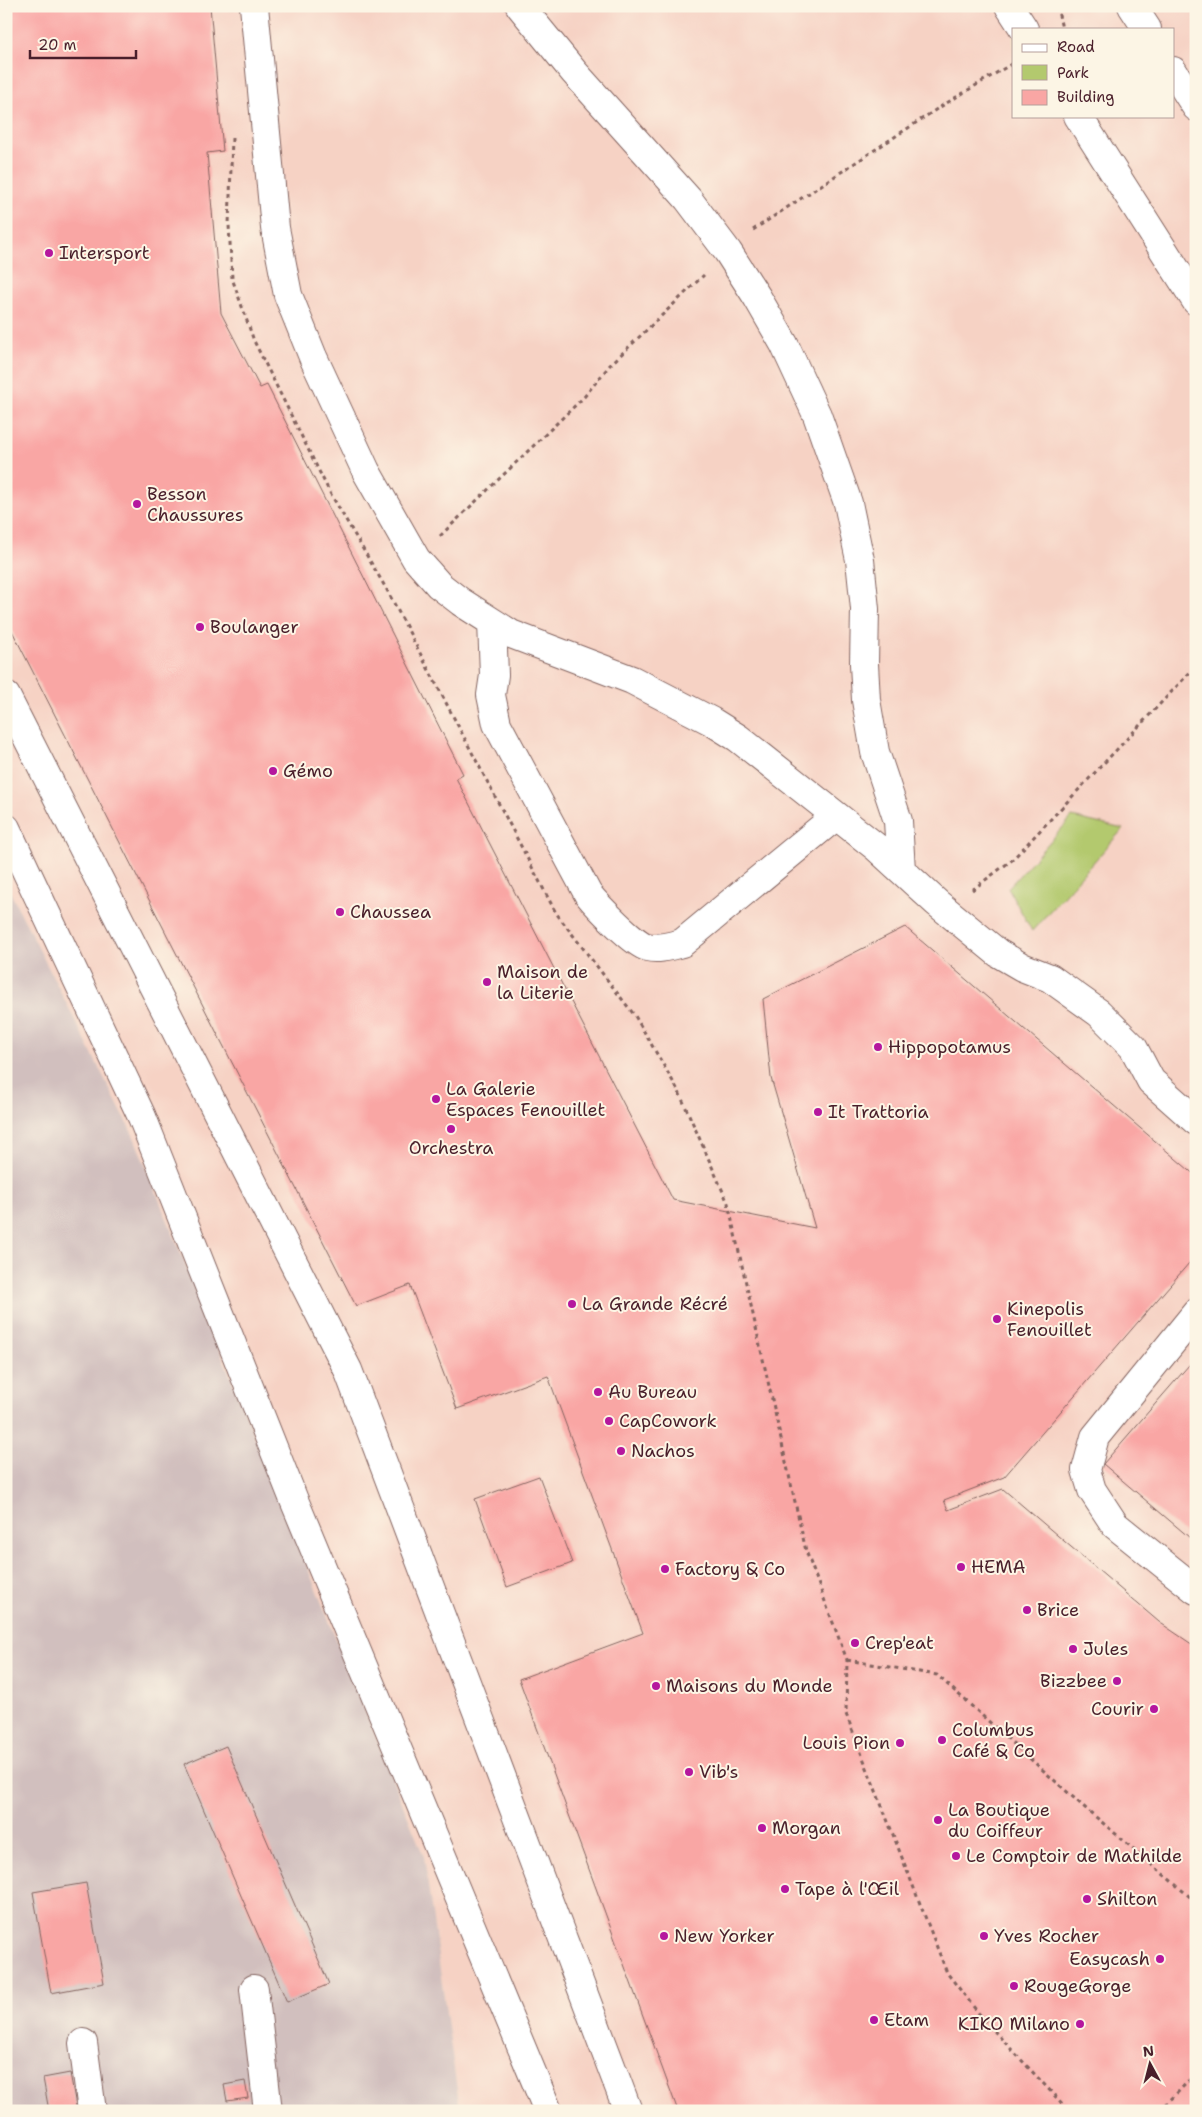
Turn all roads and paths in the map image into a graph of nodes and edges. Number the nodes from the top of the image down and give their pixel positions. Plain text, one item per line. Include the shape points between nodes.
1 (254, 6) edge
2 (520, 6) edge
3 (1009, 6) edge
4 (1057, 6) edge
5 (1132, 6) edge
6 (1023, 28) edge
7 (1062, 28) edge
8 (1146, 28) edge
9 (1012, 64) edge
10 (1174, 73) edge
11 (1196, 107) edge
12 (1079, 118) edge
13 (728, 252) junction
14 (1196, 301) edge
15 (416, 559) junction
16 (387, 590) dead end
17 (492, 622) junction
18 (1196, 666) edge
19 (6, 696) edge
20 (836, 816) junction
21 (6, 828) edge
22 (901, 870) junction
23 (937, 903) junction
24 (1196, 1120) edge
25 (1196, 1313) edge
26 (1196, 1590) edge
27 (1196, 1902) edge
28 (254, 1989) dead end
29 (83, 2043) dead end
30 (1196, 2073) edge
31 (92, 2111) edge
32 (268, 2111) edge
33 (548, 2111) edge
34 (628, 2111) edge
35 (1069, 2111) edge
36 (1160, 2111) edge

1 - 15 street via 275,228 288,294 366,471
2 - 13 street via 574,72 688,199
3 - 6 street
4 - 7 path
5 - 8 street
9 - 13 path via 752,231
10 - 11 street
12 - 14 street
13 - 15 path
13 - 22 street via 757,297 802,381 848,503 864,599 866,700 875,752 898,821
15 - 16 path
15 - 17 street via 439,585
17 - 20 street via 511,634 632,680 711,721 763,757
17 - 20 street via 494,675 491,695 497,724 588,894 600,909 644,947 662,948 682,943
18 - 23 path via 1012,860 968,893
19 - 34 street via 348,1370
20 - 22 street
21 - 33 street via 142,1117 294,1500
22 - 23 street
23 - 24 street via 998,953 1050,978 1100,1012 1133,1047 1151,1081
25 - 26 street via 1095,1437 1086,1470 1092,1490 1115,1524
27 - 35 path via 937,1675 847,1660 846,1714 947,1973 984,2020
28 - 32 street
29 - 31 street
30 - 36 path

